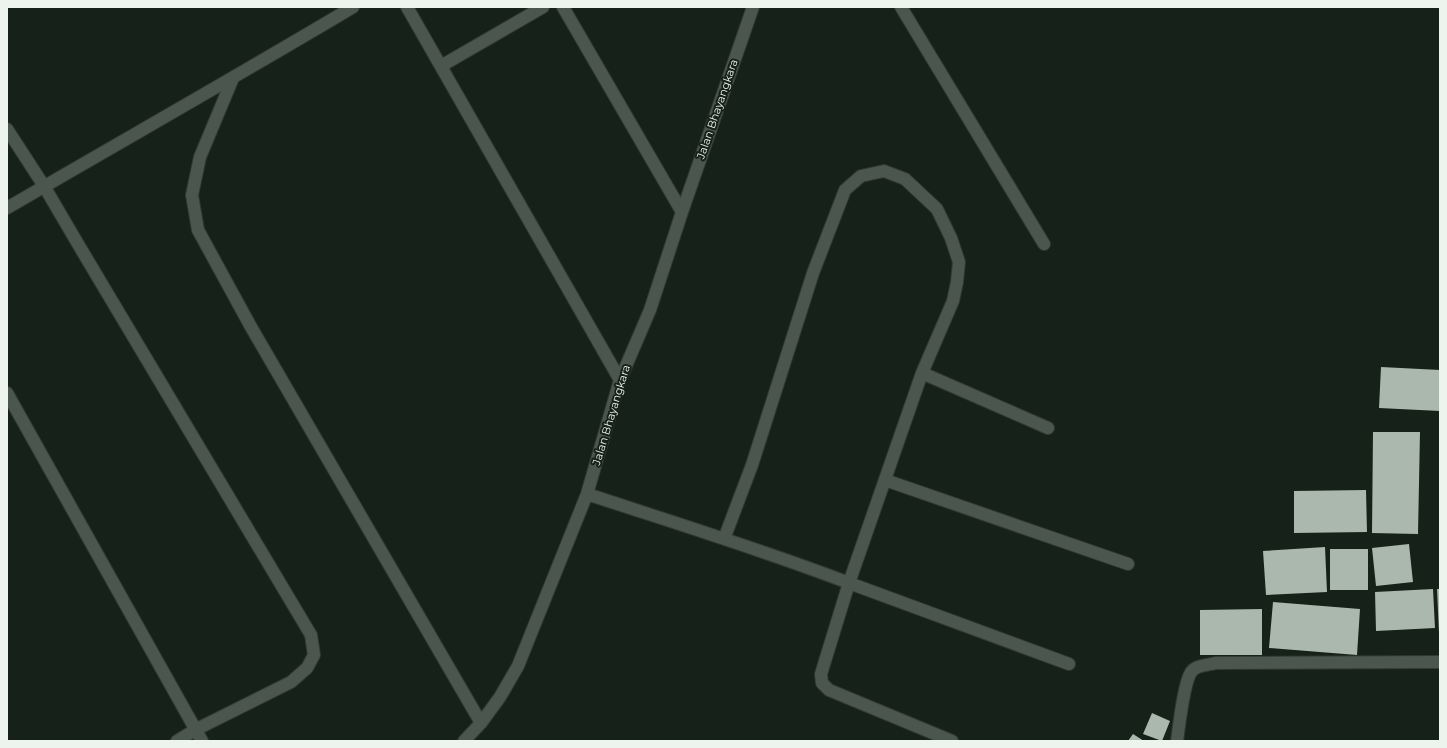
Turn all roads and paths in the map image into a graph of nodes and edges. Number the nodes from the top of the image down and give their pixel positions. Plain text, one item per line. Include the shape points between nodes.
1 (353, 7) edge
2 (407, 7) edge
3 (543, 7) edge
4 (563, 7) edge
5 (753, 7) edge
6 (901, 7) edge
7 (440, 66) junction
8 (233, 78) junction
9 (7, 129) edge
10 (44, 186) junction
11 (7, 208) edge
12 (682, 212) junction
13 (1044, 244) dead end
14 (922, 373) junction
15 (620, 380) junction
16 (7, 393) edge
17 (1048, 428) dead end
18 (885, 480) junction
19 (587, 494) junction
20 (724, 539) junction
21 (1128, 564) dead end
22 (849, 583) junction
23 (1440, 662) edge
24 (1069, 664) dead end
25 (481, 723) junction
26 (195, 730) junction
27 (177, 741) edge
28 (202, 741) edge
29 (464, 741) edge
30 (952, 741) edge
31 (1177, 741) edge

1 - 8 street
2 - 7 street
3 - 7 street
4 - 12 street
5 - 12 street, Jalan Bhayangkara
6 - 13 street
7 - 15 street
8 - 10 street
8 - 25 street via 200,157 192,194 198,230 250,327
9 - 10 street
10 - 11 street
10 - 26 street via 311,635 314,655 307,668 291,682
12 - 15 street, Jalan Bhayangkara via 650,310
14 - 17 street
14 - 18 street
14 - 20 street via 953,301 959,262 937,209 905,179 884,171 861,176 845,190 813,273 752,465
15 - 19 street, Jalan Bhayangkara
16 - 26 street
18 - 21 street
18 - 22 street
19 - 20 street
19 - 25 street, Jalan Bhayangkara via 518,666
20 - 22 street
22 - 24 street
22 - 30 street via 821,674 822,683 829,690
23 - 31 street via 1216,663 1198,668 1192,670 1188,680
25 - 29 street, Jalan Bhayangkara
26 - 27 street
26 - 28 street

